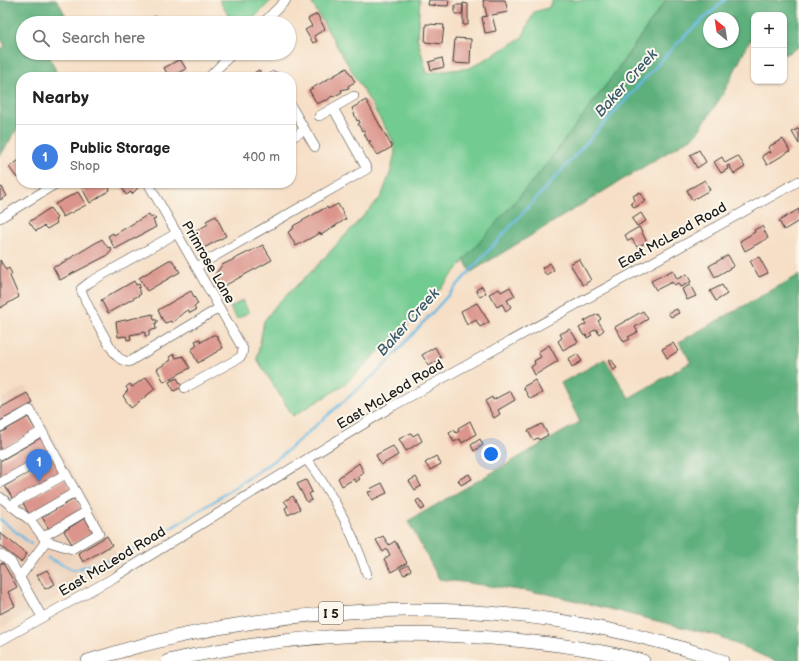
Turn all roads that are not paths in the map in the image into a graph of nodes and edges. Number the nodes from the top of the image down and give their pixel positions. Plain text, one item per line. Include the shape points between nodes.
1 (286, 0) edge
2 (270, 16) edge
3 (226, 60) edge
4 (214, 72) edge
5 (354, 96) dead end
6 (332, 108) junction
7 (296, 115) edge
8 (319, 116) dead end
9 (305, 130) junction
10 (296, 135) edge
11 (315, 148) dead end
12 (799, 180) edge
13 (49, 188) edge
14 (151, 188) edge
15 (0, 218) edge
16 (177, 233) junction
17 (196, 267) junction
18 (219, 308) junction
19 (185, 388) dead end
20 (0, 427) edge
21 (42, 431) junction
22 (54, 453) junction
23 (0, 455) edge
24 (307, 460) junction
25 (66, 474) junction
26 (0, 484) edge
27 (76, 492) junction
28 (0, 497) edge
29 (10, 505) junction
30 (87, 511) junction
31 (29, 519) junction
32 (45, 539) junction
33 (0, 554) edge
34 (367, 574) dead end
35 (20, 577) junction
36 (42, 617) junction
37 (0, 641) edge
38 (88, 661) edge
39 (168, 661) edge
40 (643, 661) edge
41 (722, 661) edge

1 - 2 street
3 - 4 street
5 - 6 street
6 - 8 street
6 - 17 street via 367,169
7 - 9 street
9 - 10 street
9 - 11 street
12 - 24 street, East McLeod Road via 399,402
13 - 15 street
14 - 16 street, Primrose Lane
16 - 17 street, Primrose Lane
16 - 18 street via 82,289 82,296 93,317 118,357 129,362
17 - 18 street, Primrose Lane
18 - 19 street, Primrose Lane via 243,349 242,355
20 - 21 street via 30,410
21 - 22 street
21 - 23 street
22 - 25 street
22 - 26 street
24 - 34 street via 337,502
24 - 36 street, East McLeod Road
25 - 27 street
25 - 29 street
27 - 30 street
27 - 31 street
28 - 29 street
29 - 31 street
30 - 32 street
30 - 32 street via 99,534 72,549
31 - 32 street
32 - 35 street
33 - 35 street via 11,562
35 - 36 street
36 - 37 street, East McLeod Road
38 - 41 highway, I 5 via 157,641 263,621 323,614 409,610 491,614 578,625 637,637
39 - 40 highway, I 5 via 271,641 368,634 464,635 576,648

